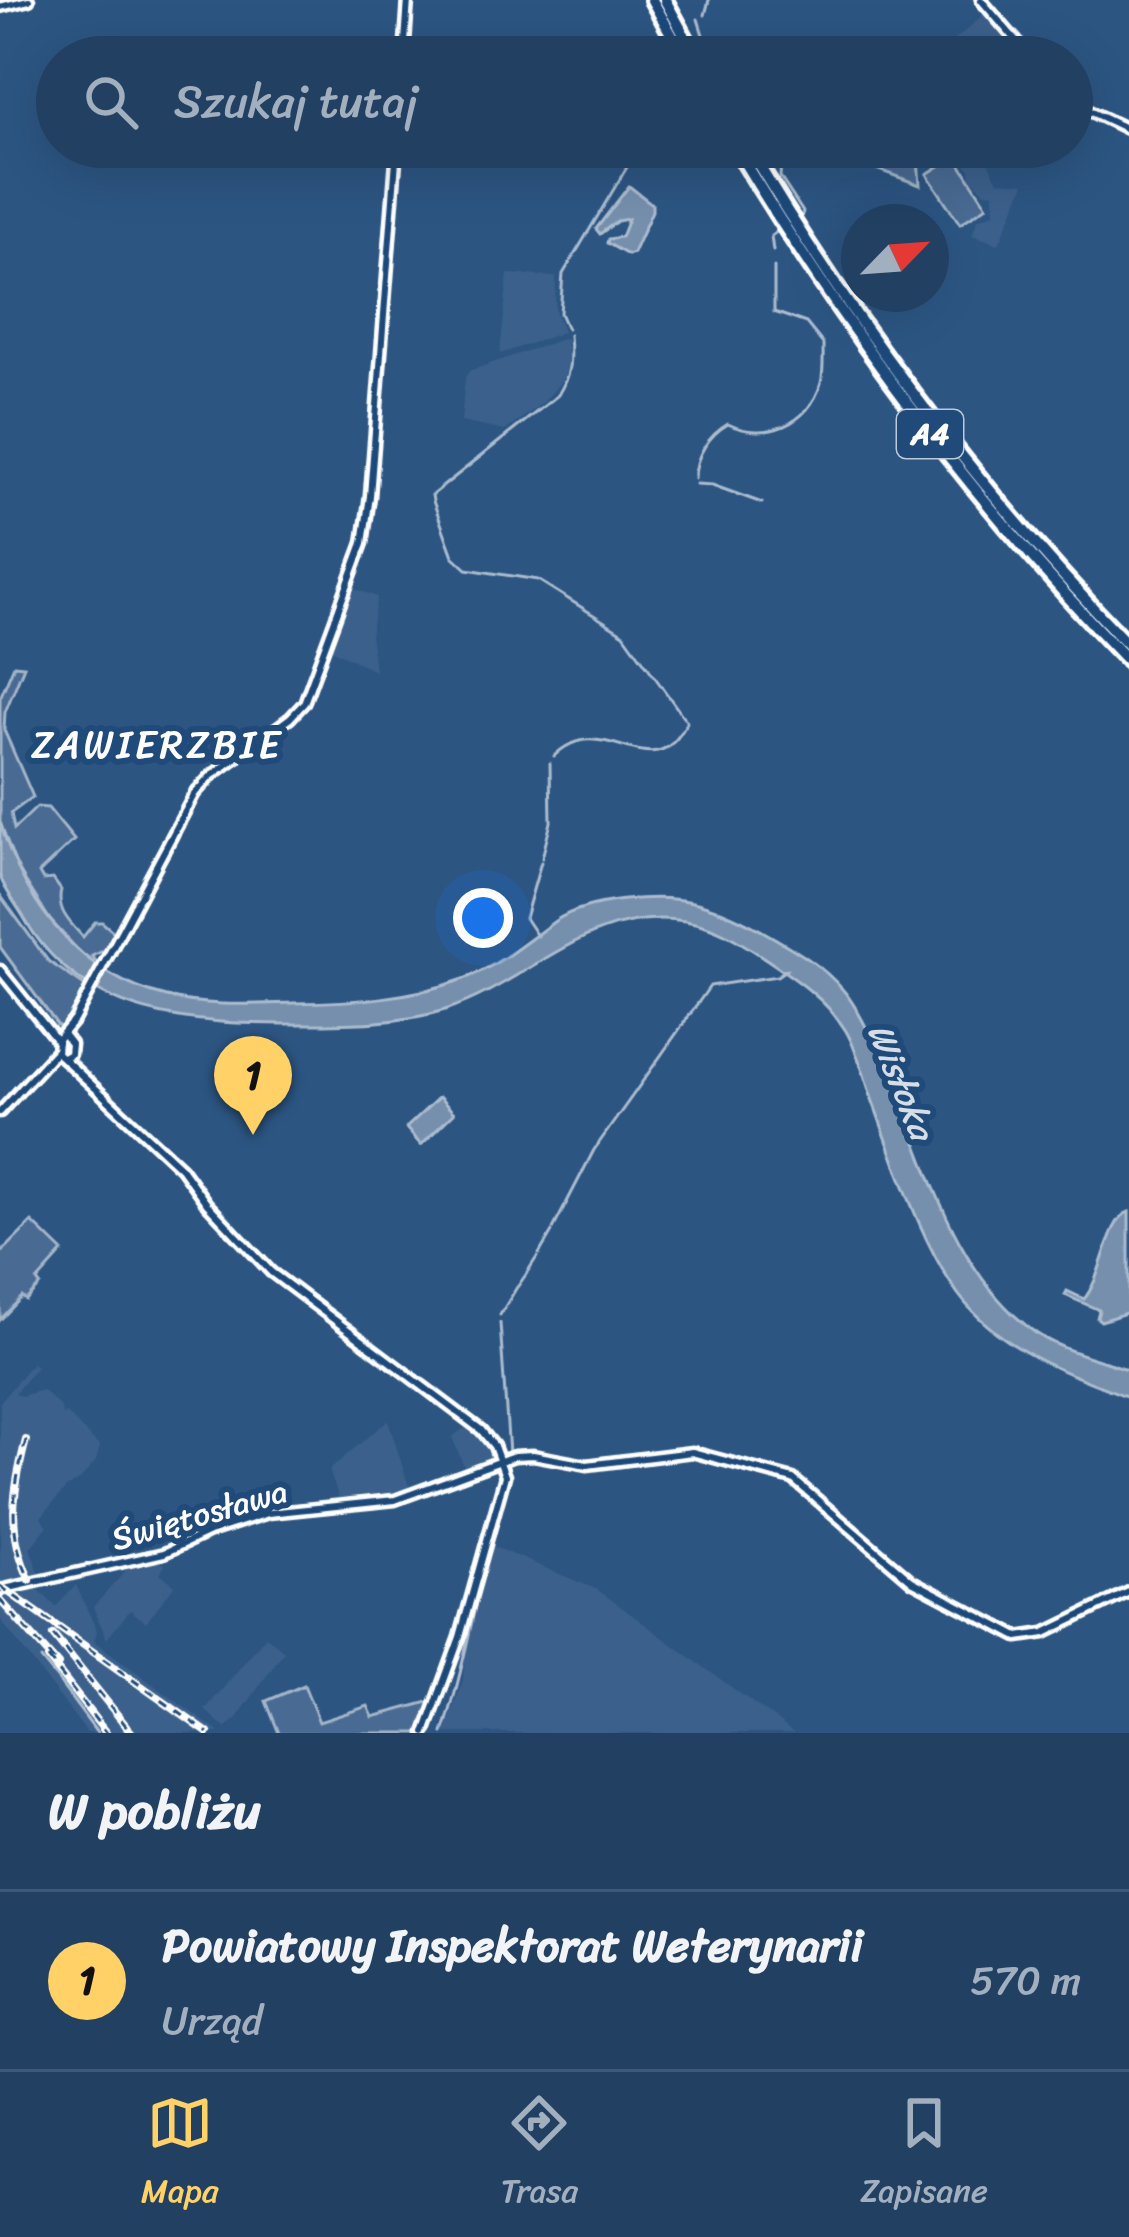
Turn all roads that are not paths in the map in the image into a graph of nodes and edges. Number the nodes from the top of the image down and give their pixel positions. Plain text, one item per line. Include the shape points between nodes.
1 (28, 0) edge
2 (408, 0) edge
3 (652, 0) edge
4 (665, 0) edge
5 (981, 0) edge
6 (0, 7) edge
7 (405, 36) edge
8 (672, 36) edge
9 (685, 36) edge
10 (1012, 36) edge
11 (1093, 113) edge
12 (1129, 130) edge
13 (396, 168) edge
14 (749, 168) edge
15 (760, 168) edge
16 (810, 256) junction
17 (1075, 597) junction
18 (1129, 646) edge
19 (1129, 662) edge
20 (0, 970) edge
21 (63, 1046) junction
22 (0, 1112) edge
23 (501, 1460) junction
24 (0, 1590) edge
25 (1129, 1592) edge
26 (425, 1733) edge

1 - 6 street
2 - 7 street
3 - 8 highway
4 - 9 highway
5 - 10 street
11 - 12 street
13 - 21 street via 363,543 304,703 204,782
14 - 16 highway, A4
15 - 16 highway, A4
16 - 17 highway, A4 via 933,437
16 - 17 highway, A4
17 - 18 highway, A4
17 - 19 highway, A4
20 - 21 street
21 - 22 street
21 - 23 street via 262,1264 486,1434
23 - 24 street, Świętosława via 395,1499 268,1513 169,1552
23 - 25 street, Świętosława via 529,1454 587,1465 692,1452 793,1479 912,1582 1018,1637 1045,1633
23 - 26 street via 505,1478

